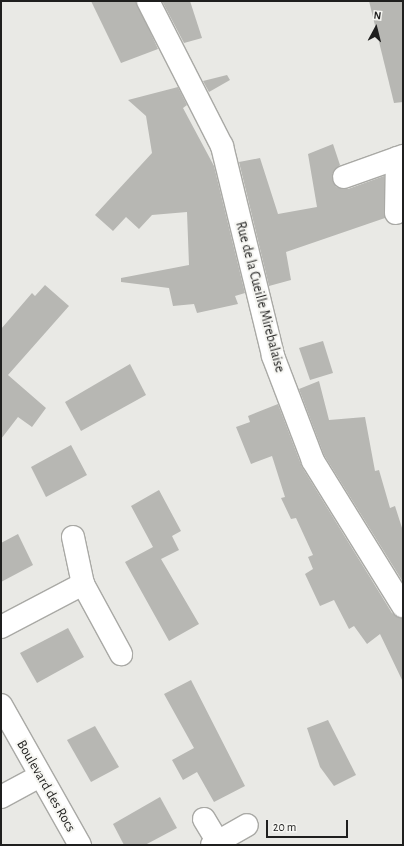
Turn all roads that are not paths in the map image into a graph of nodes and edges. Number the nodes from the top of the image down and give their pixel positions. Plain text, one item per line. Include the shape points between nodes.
1 (148, 1) edge
2 (400, 157) edge
3 (344, 177) dead end
4 (396, 214) dead end
5 (73, 537) dead end
6 (83, 584) junction
7 (403, 606) edge
8 (1, 627) edge
9 (121, 654) dead end
10 (1, 705) edge
11 (40, 776) junction
12 (1, 797) edge
13 (204, 819) dead end
14 (247, 825) dead end
15 (215, 843) edge
16 (80, 845) edge

1 - 7 street, Rue de la Cueille Mirebalaise via 222,146 273,356 313,461
2 - 3 street
2 - 4 street
5 - 6 street
6 - 8 street
6 - 9 street
10 - 11 street, Boulevard des Rocs
11 - 12 street
11 - 16 street, Boulevard des Rocs
13 - 15 street
14 - 15 street

